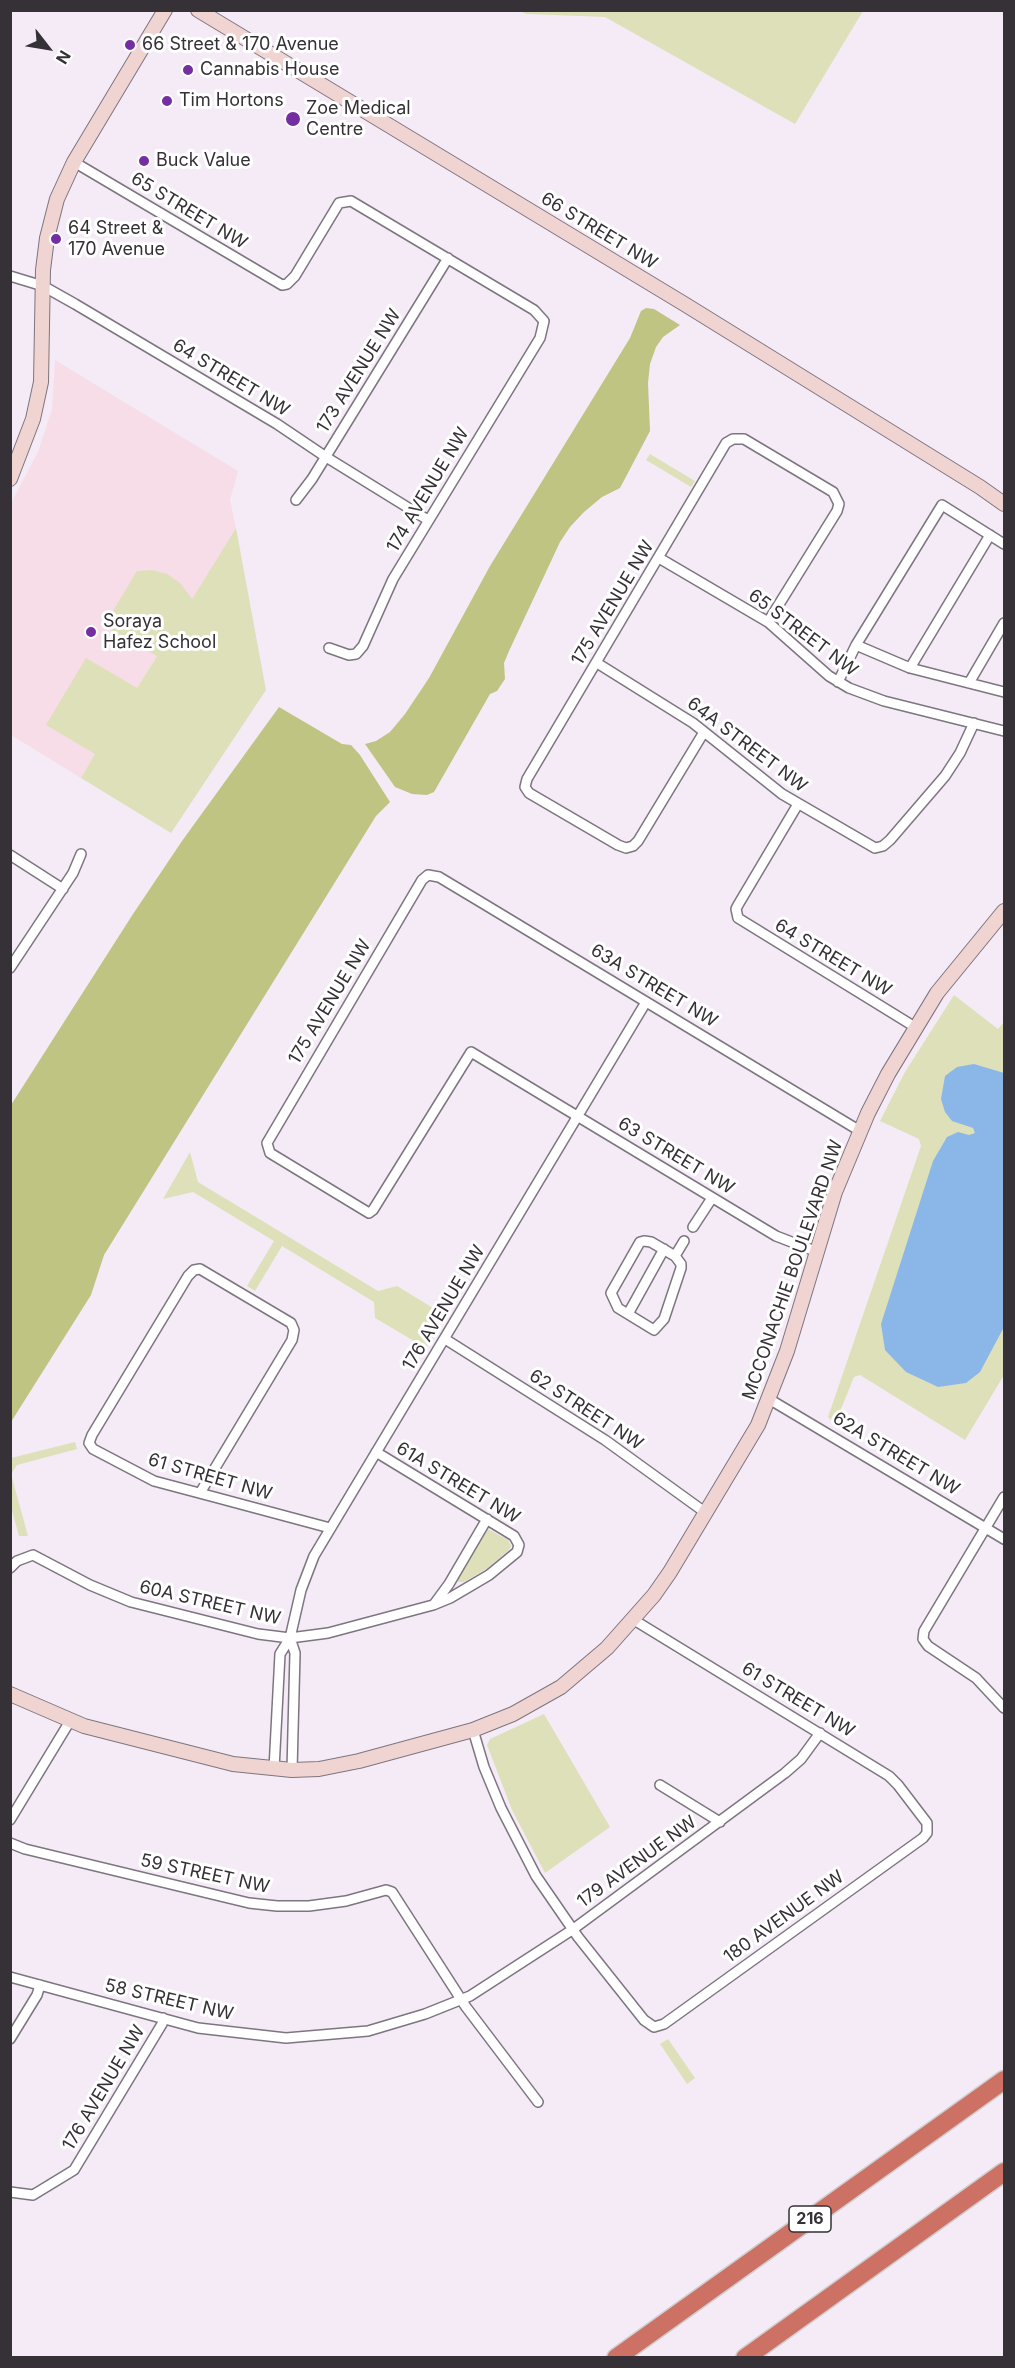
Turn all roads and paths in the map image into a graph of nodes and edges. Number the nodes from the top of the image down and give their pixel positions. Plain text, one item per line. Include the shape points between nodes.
1 (165, 10) edge
2 (198, 10) edge
3 (74, 162) junction
4 (448, 258) junction
5 (10, 276) edge
6 (43, 286) junction
7 (326, 457) junction
8 (10, 479) edge
9 (980, 487) junction
10 (1005, 497) edge
11 (296, 500) dead end
12 (1005, 504) edge
13 (428, 520) junction
14 (990, 535) junction
15 (1005, 544) edge
16 (659, 558) junction
17 (768, 622) junction
18 (1005, 623) edge
19 (856, 645) junction
20 (329, 648) dead end
21 (597, 663) junction
22 (910, 668) junction
23 (838, 682) junction
24 (969, 683) junction
25 (1005, 692) edge
26 (974, 723) junction
27 (1005, 731) edge
28 (704, 732) junction
29 (798, 804) junction
30 (81, 854) dead end
31 (10, 855) edge
32 (428, 875) joint
33 (63, 889) junction
34 (1005, 911) edge
35 (10, 968) edge
36 (646, 1002) junction
37 (915, 1027) junction
38 (578, 1116) junction
39 (860, 1131) junction
40 (317, 1181) joint
41 (712, 1197) junction
42 (693, 1227) dead end
43 (684, 1241) dead end
44 (664, 1249) junction
45 (815, 1251) junction
46 (675, 1256) junction
47 (628, 1314) junction
48 (445, 1339) junction
49 (769, 1398) junction
50 (376, 1452) junction
51 (200, 1493) junction
52 (1005, 1497) edge
53 (706, 1513) junction
54 (487, 1519) junction
55 (330, 1528) junction
56 (986, 1528) junction
57 (1005, 1539) edge
58 (519, 1545) joint
59 (10, 1568) edge
60 (433, 1605) junction
61 (634, 1620) junction
62 (290, 1638) junction
63 (10, 1694) edge
64 (1005, 1708) edge
65 (70, 1721) junction
66 (473, 1730) junction
67 (820, 1734) junction
68 (274, 1769) junction
69 (292, 1770) junction
70 (660, 1785) dead end
71 (10, 1820) edge
72 (720, 1822) junction
73 (928, 1827) joint
74 (10, 1843) edge
75 (572, 1930) junction
76 (10, 1977) edge
77 (40, 1985) junction
78 (461, 2000) junction
79 (163, 2018) junction
80 (10, 2039) edge
81 (1002, 2081) edge
82 (538, 2102) dead end
83 (1005, 2172) edge
84 (10, 2192) edge
85 (616, 2358) edge
86 (745, 2358) edge

1 - 3 street
2 - 9 street, 66 STREET NW
3 - 4 street, 65 STREET NW via 276,283 287,284 294,276 334,209 345,201 358,203
3 - 6 street via 51,219
4 - 7 street, 173 AVENUE NW
4 - 13 street, 174 AVENUE NW via 534,310 544,321 540,338
5 - 6 street, 64 STREET NW
6 - 7 street, 64 STREET NW
6 - 8 street via 38,398
7 - 11 street, 173 AVENUE NW
7 - 13 street, 64 STREET NW
9 - 10 street, 66 STREET NW
9 - 12 street, 66 STREET NW
13 - 20 street, 174 AVENUE NW via 393,579 363,646 350,655
14 - 15 street
14 - 19 street via 942,506
14 - 22 street
16 - 17 street, 65 STREET NW
16 - 17 street, 175 AVENUE NW via 726,443 744,439 833,492 840,504
16 - 21 street, 175 AVENUE NW
17 - 23 street, 65 STREET NW
18 - 24 street
19 - 22 street
19 - 23 street
21 - 28 street, 64A STREET NW
21 - 28 street, 175 AVENUE NW via 527,779 525,787 529,793 618,845 633,846
22 - 24 street
23 - 26 street, 65 STREET NW via 870,697
24 - 25 street
26 - 27 street, 65 STREET NW
26 - 29 street, 64A STREET NW via 945,776 879,848 870,847
28 - 29 street, 64A STREET NW
29 - 37 street, 64 STREET NW via 736,914 742,922
30 - 33 street
31 - 33 street
32 - 36 street, 63A STREET NW via 444,880
32 - 40 street, 175 AVENUE NW via 270,1136 270,1153
33 - 35 street
34 - 37 street, MCCONACHIE BOULEVARD NW via 937,993
36 - 38 street, 176 AVENUE NW
36 - 39 street, 63A STREET NW
37 - 39 street, MCCONACHIE BOULEVARD NW
38 - 40 street, 63 STREET NW via 471,1052 374,1210 369,1213
38 - 41 street, 63 STREET NW
38 - 48 street, 176 AVENUE NW
39 - 45 street, MCCONACHIE BOULEVARD NW
41 - 42 street
41 - 45 street, 63 STREET NW via 776,1236
43 - 46 street
44 - 46 street
44 - 47 street
44 - 47 street via 651,1242 640,1242 611,1293 618,1308
45 - 49 street, MCCONACHIE BOULEVARD NW via 787,1351
46 - 47 street via 681,1268 664,1319 654,1330
48 - 50 street, 176 AVENUE NW
48 - 53 street, 62 STREET NW via 605,1440
49 - 53 street, MCCONACHIE BOULEVARD NW via 758,1425
49 - 56 street, 62A STREET NW
50 - 54 street, 61A STREET NW
50 - 55 street, 176 AVENUE NW
51 - 51 street, 61 STREET NW via 292,1340 294,1330 291,1323 194,1269 89,1443 137,1474
51 - 55 street, 61 STREET NW
52 - 56 street
53 - 61 street, MCCONACHIE BOULEVARD NW via 670,1572
54 - 58 street, 61A STREET NW via 514,1536
54 - 60 street
55 - 62 street, 176 AVENUE NW via 306,1576
56 - 57 street, 62A STREET NW
56 - 64 street via 924,1631 923,1639 976,1678
58 - 60 street, 60A STREET NW via 489,1575
59 - 62 street, 60A STREET NW via 33,1555 131,1602 258,1634
60 - 62 street, 60A STREET NW via 328,1633
61 - 66 street, MCCONACHIE BOULEVARD NW via 561,1687 513,1714
61 - 67 street, 61 STREET NW
62 - 68 street, 176 AVENUE NW via 280,1653
62 - 69 street, 176 AVENUE NW via 295,1653
63 - 65 street, MCCONACHIE BOULEVARD NW
65 - 68 street, MCCONACHIE BOULEVARD NW via 216,1761
65 - 71 street
66 - 69 street, MCCONACHIE BOULEVARD NW via 359,1761
66 - 75 street via 484,1767 518,1845
67 - 72 street, 179 AVENUE NW via 801,1759
67 - 73 street, 61 STREET NW via 888,1776
68 - 69 street, MCCONACHIE BOULEVARD NW
70 - 72 street
72 - 75 street, 179 AVENUE NW
73 - 75 street, 180 AVENUE NW via 923,1838 664,2024 654,2027
74 - 78 street, 59 STREET NW via 209,1895 259,1904 309,1906 392,1892
75 - 78 street, 179 AVENUE NW
76 - 77 street, 58 STREET NW
77 - 79 street, 58 STREET NW
77 - 80 street
78 - 79 street, 58 STREET NW via 368,2031 308,2037 215,2031
78 - 82 street, 59 STREET NW
79 - 84 street, 176 AVENUE NW via 70,2173 33,2194
81 - 85 highway, 216
83 - 86 highway

